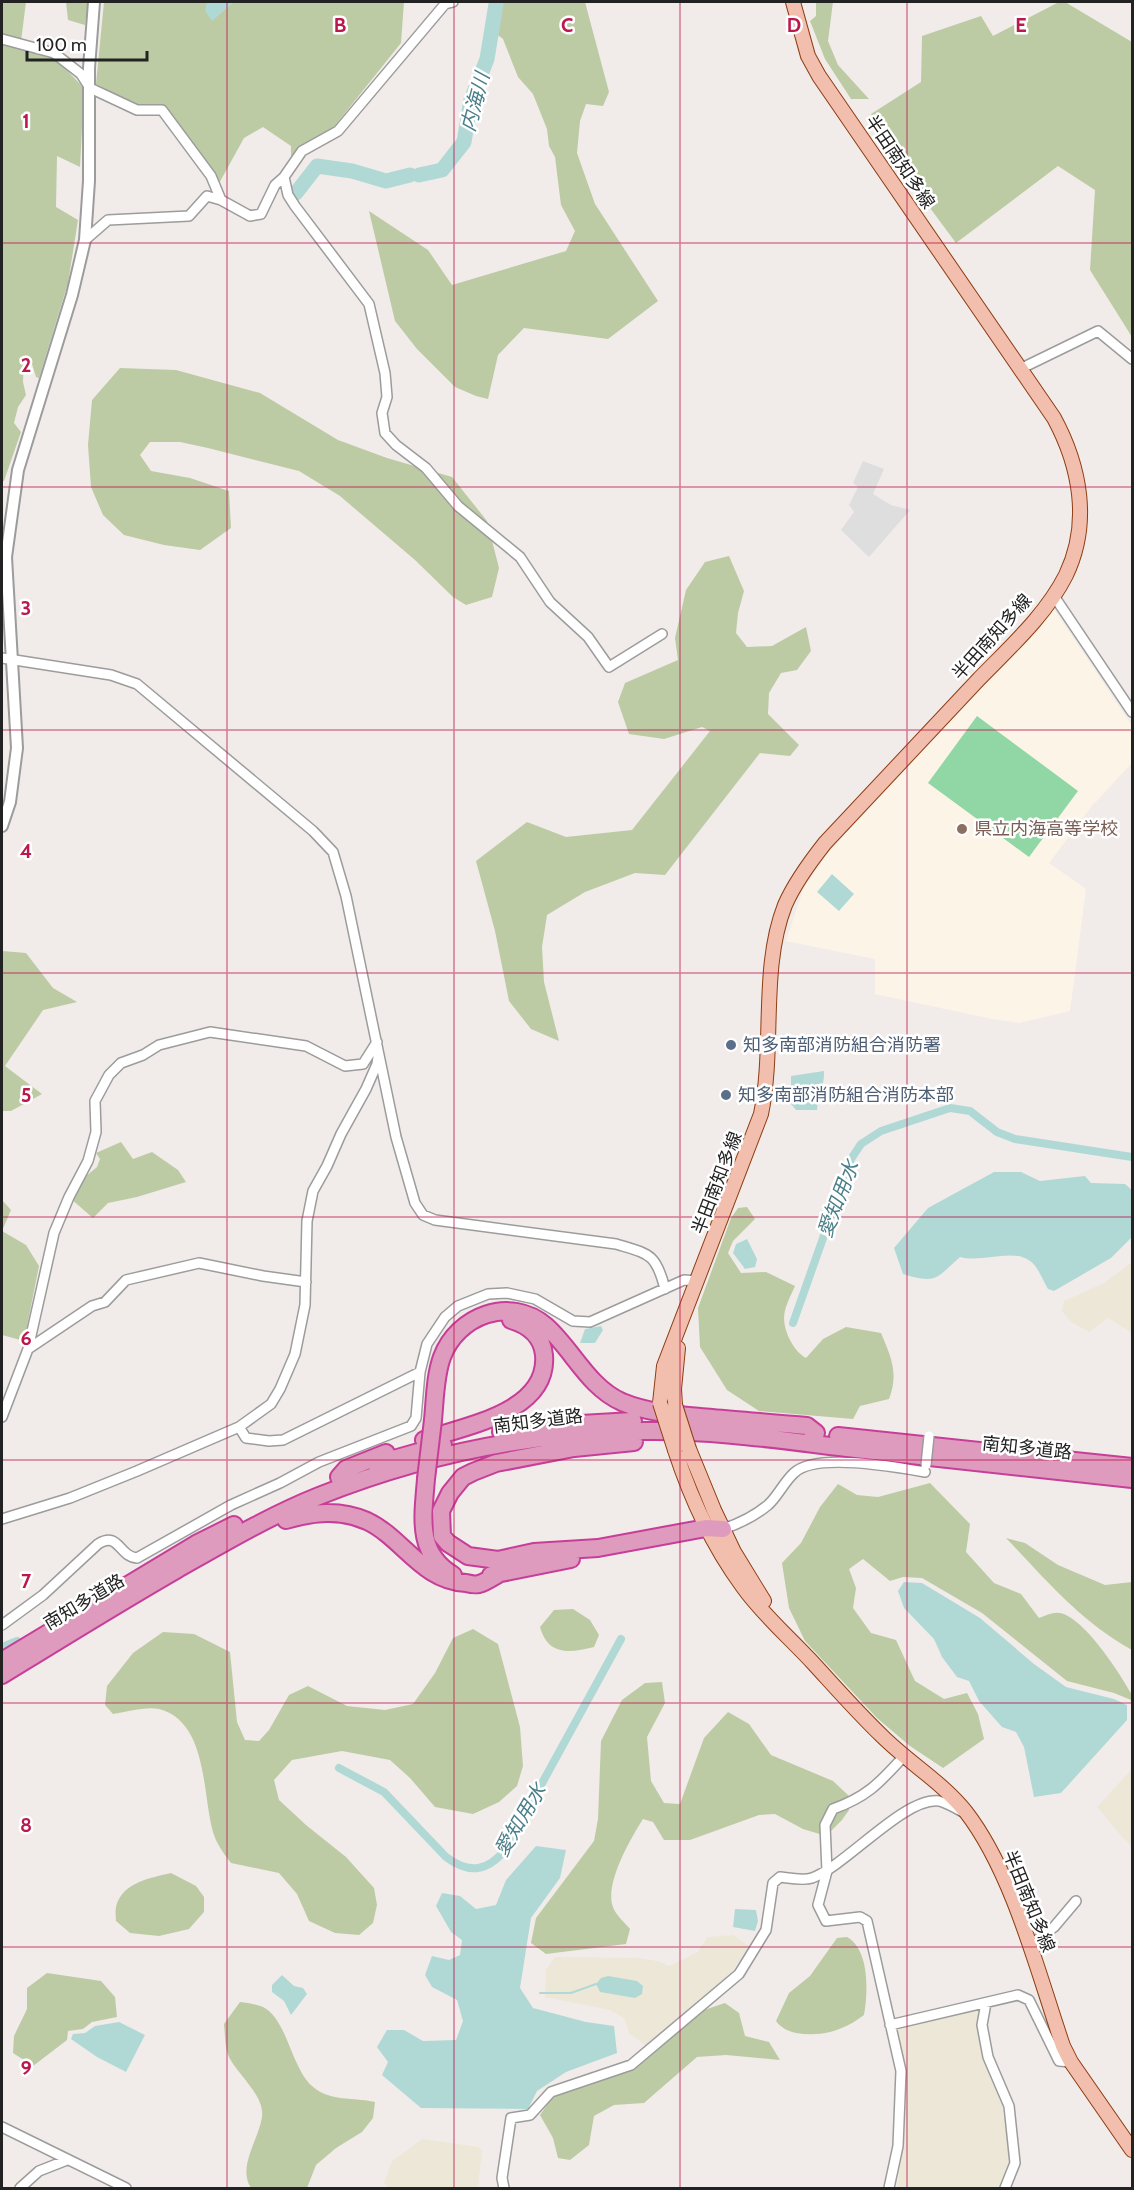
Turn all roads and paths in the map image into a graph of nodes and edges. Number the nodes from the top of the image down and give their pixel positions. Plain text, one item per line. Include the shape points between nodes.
1 (94, 2) edge
2 (453, 2) edge
3 (793, 2) edge
4 (2, 39) edge
5 (90, 88) junction
6 (284, 177) junction
7 (220, 200) junction
8 (85, 240) junction
9 (1132, 359) edge
10 (1020, 369) junction
11 (1054, 596) junction
12 (662, 634) dead end
13 (6, 660) edge
14 (1132, 712) edge
15 (2, 826) edge
16 (377, 1046) junction
17 (698, 1281) junction
18 (306, 1282) junction
19 (665, 1288) junction
20 (690, 1305) junction
21 (28, 1349) junction
22 (420, 1372) junction
23 (2, 1417) edge
24 (435, 1420) junction
25 (239, 1427) junction
26 (816, 1433) junction
27 (720, 1434) junction
28 (929, 1436) dead end
29 (682, 1449) junction
30 (1132, 1467) edge
31 (339, 1477) junction
32 (1132, 1479) edge
33 (2, 1519) edge
34 (714, 1531) junction
35 (499, 1567) junction
36 (138, 1592) junction
37 (2, 1625) edge
38 (2, 1660) edge
39 (2, 1675) edge
40 (905, 1755) junction
41 (967, 1814) junction
42 (827, 1871) junction
43 (1076, 1901) dead end
44 (1029, 1946) junction
45 (986, 2003) junction
46 (891, 2025) junction
47 (1071, 2062) junction
48 (2, 2127) edge
49 (1132, 2148) edge
50 (67, 2160) junction
51 (20, 2188) edge
52 (126, 2188) edge
53 (504, 2188) edge
54 (889, 2188) edge
55 (1005, 2188) edge

1 - 5 street
2 - 6 street via 445,4 338,131 302,150
3 - 10 main road, 半田南知多線 via 808,56 819,76
4 - 5 street via 54,52 81,74
5 - 7 street via 138,110 162,110 211,176
5 - 8 street
6 - 7 street via 275,185 261,214 250,216
6 - 12 street via 295,206 369,304 385,373 387,398 382,413 386,433 426,468 458,506 520,557 550,602 588,637 609,667
7 - 8 street via 207,196 189,216 108,220
8 - 13 street via 16,481 6,556
9 - 10 street via 1098,331
10 - 11 main road, 半田南知多線 via 1066,440 1078,480 1076,544
11 - 14 street
11 - 17 main road, 半田南知多線 via 825,843 785,904 776,941 768,1073 761,1114
13 - 15 street via 17,748 10,802
13 - 16 street via 111,675 137,684 313,831 333,852
16 - 18 street via 377,1064 366,1089 313,1191 307,1221
16 - 19 street via 396,1137 415,1203 423,1215 643,1252 660,1266
16 - 21 street via 363,1064 345,1066 306,1046 210,1032 159,1045 121,1063 109,1075 95,1101 96,1132 88,1161 54,1233
17 - 19 street via 692,1279
17 - 20 main road, 半田南知多線
18 - 21 street via 199,1263 126,1281 105,1302 92,1306
18 - 25 street via 295,1354 280,1389 271,1404
19 - 22 street via 590,1322 573,1321 521,1295 497,1293 478,1297 458,1306 439,1324
20 - 29 main road, 半田南知多線, bridge via 678,1348 674,1389
20 - 29 main road, 半田南知多線, bridge via 664,1366 660,1403
21 - 23 street
22 - 25 street via 283,1440 246,1438
22 - 37 street via 416,1418 411,1426 319,1462 231,1505 137,1558 129,1556 113,1540 106,1540
24 - 26 highway via 441,1360 447,1346 470,1321 506,1310 538,1320 602,1390 628,1404 687,1416 807,1426
24 - 31 highway via 445,1369 453,1349 464,1336 480,1324 503,1319 524,1324 533,1331 543,1350 542,1377 518,1404 498,1415 346,1469
24 - 35 highway via 428,1514 436,1542 441,1552 459,1563
25 - 33 street via 70,1498
26 - 30 highway, 南知多道路
26 - 31 highway, 南知多道路 via 656,1420 546,1426 421,1450
27 - 32 highway, 南知多道路
27 - 35 highway via 710,1440 574,1448 496,1463 463,1477 441,1511 442,1536 468,1556
27 - 36 highway, 南知多道路 via 601,1433 449,1454 317,1497 226,1541
28 - 34 street, bridge via 925,1469 835,1462 813,1465 796,1471 768,1505 735,1525
29 - 34 main road, 半田南知多線 via 688,1487
31 - 38 highway, 南知多道路 via 196,1544
34 - 35 highway via 598,1548 534,1552
34 - 40 main road, 半田南知多線 via 797,1646 883,1738
35 - 36 highway via 478,1584 445,1579 421,1565 379,1528 348,1514 329,1512 282,1521 149,1592
36 - 39 highway, 南知多道路
40 - 41 main road, 半田南知多線
40 - 42 street via 874,1788 855,1802 833,1809 825,1825
41 - 42 street via 938,1801 916,1806
41 - 44 main road, 半田南知多線 via 993,1856
42 - 46 street via 818,1905 826,1921 860,1917 867,1921
42 - 53 street via 809,1879 780,1877 773,1883 766,1930 739,1974 631,2065 550,2092 530,2115 511,2118
43 - 44 street via 1054,1927
44 - 47 main road, 半田南知多線
45 - 46 street
45 - 47 street via 1018,1995 1029,2000 1059,2061
45 - 55 street via 982,2025 988,2057 1009,2106 1015,2163
46 - 54 street via 901,2071 898,2146
47 - 49 main road, 半田南知多線
48 - 50 street
50 - 51 street via 39,2171
50 - 52 street

